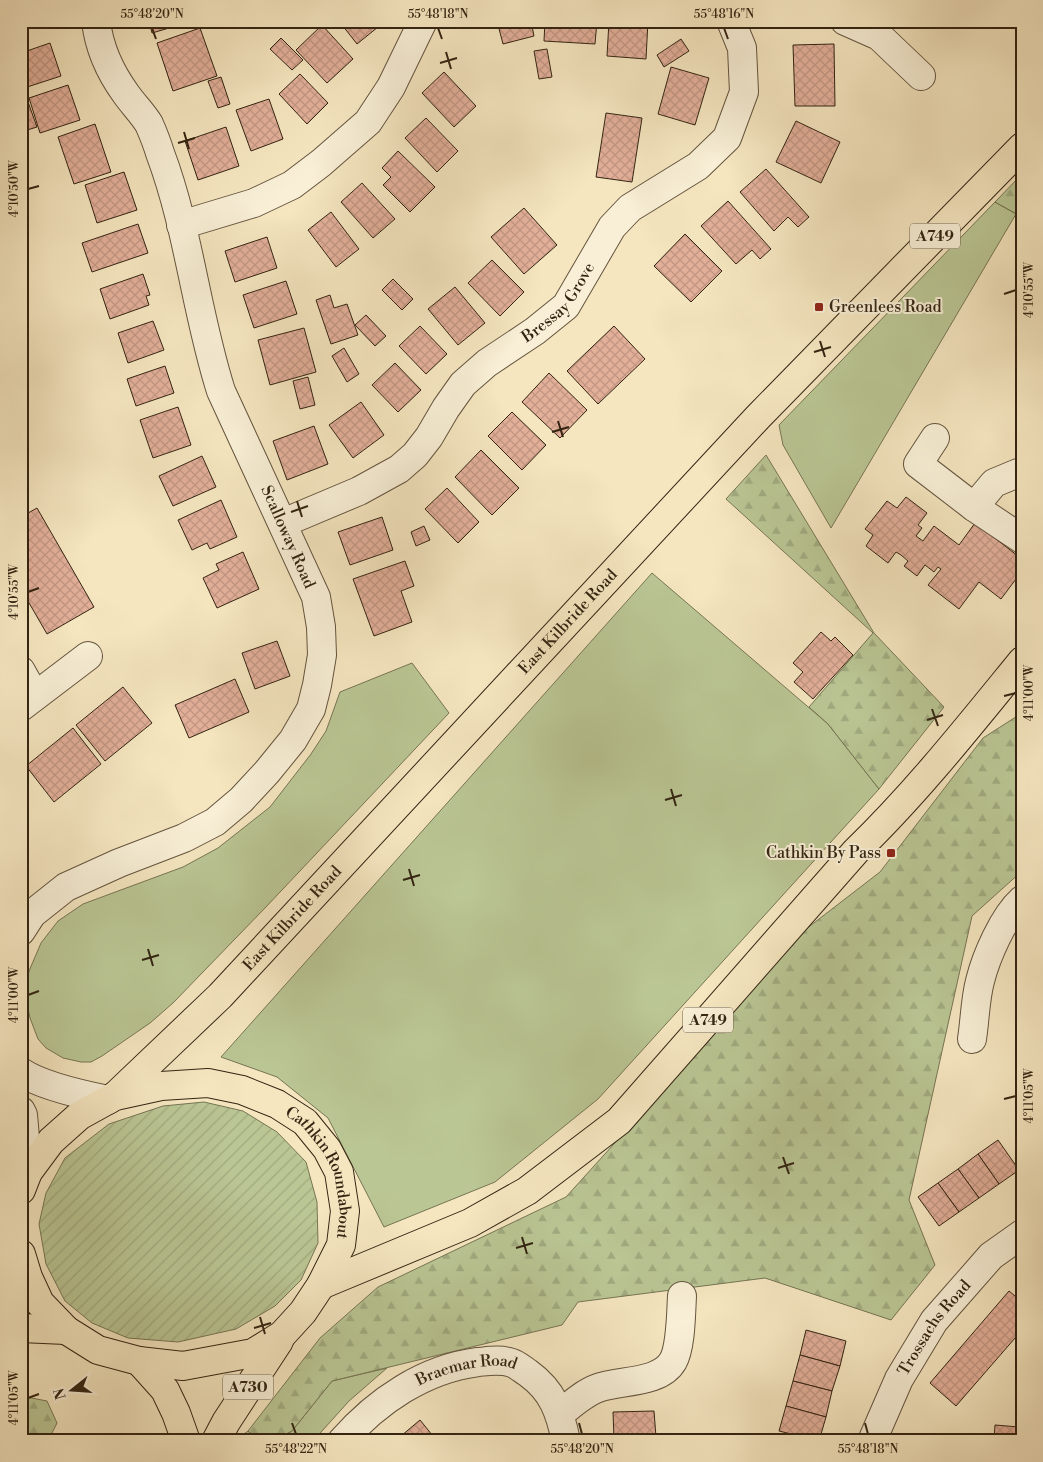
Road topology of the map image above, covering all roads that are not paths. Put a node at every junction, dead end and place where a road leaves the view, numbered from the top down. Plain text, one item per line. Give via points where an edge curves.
1 (96, 21) edge
2 (423, 21) edge
3 (845, 21) edge
4 (736, 22) edge
5 (885, 29) edge
6 (921, 76) dead end
7 (1022, 147) edge
8 (181, 225) junction
9 (935, 438) dead end
10 (1018, 473) dead end
11 (974, 507) junction
12 (283, 523) junction
13 (1022, 539) edge
14 (88, 656) dead end
15 (1022, 661) edge
16 (21, 671) edge
17 (1022, 688) edge
18 (28, 701) edge
19 (968, 728) junction
20 (1022, 900) edge
21 (21, 931) edge
22 (972, 1039) dead end
23 (21, 1072) edge
24 (112, 1098) junction
25 (21, 1111) edge
26 (24, 1181) edge
27 (1022, 1234) edge
28 (21, 1254) edge
29 (321, 1285) junction
30 (682, 1296) dead end
31 (21, 1328) edge
32 (66, 1330) junction
33 (282, 1335) junction
34 (139, 1361) junction
35 (560, 1414) junction
36 (186, 1441) edge
37 (216, 1441) edge
38 (342, 1441) edge
39 (566, 1441) edge
40 (872, 1441) edge

1 - 8 street, Scalloway Road via 106,61 148,124 161,154
2 - 8 street via 391,87 368,122 321,163 292,185 254,203
3 - 5 street
4 - 12 street, Bressay Grove via 742,48 744,92 727,138 698,166 630,208 612,227 566,306 463,384 430,437 405,464 359,491
5 - 6 street
7 - 24 main road, East Kilbride Road / A749 via 751,424 220,996
8 - 12 street, Scalloway Road via 221,392
9 - 11 street via 918,464
10 - 11 street via 994,483
11 - 13 street
12 - 21 street, Scalloway Road via 316,597 321,627 322,654 317,685 311,709 294,740 241,800 215,822 66,887 32,914
14 - 18 street
15 - 19 main road, A749
16 - 18 street
17 - 19 main road
19 - 29 main road, A749 via 619,1121 527,1191 470,1223
20 - 22 street via 1012,909 994,943 980,981
23 - 24 street via 79,1094
24 - 26 main road, Cathkin Roundabout via 79,1116 58,1135
24 - 29 main road, Cathkin Roundabout via 161,1086 208,1083 242,1090 277,1104 305,1122 327,1149 339,1172 345,1211 341,1245
25 - 26 street
27 - 40 street, Trossachs Road via 991,1256 934,1321 899,1379
28 - 32 main road, Cathkin Roundabout via 40,1303
29 - 33 main road, Cathkin Roundabout
30 - 35 street via 678,1342 672,1362 657,1375 598,1387
31 - 32 main road
32 - 34 main road, Cathkin Roundabout via 98,1350
33 - 34 main road, Cathkin Roundabout via 253,1353 227,1359 183,1366
33 - 37 main road, A730
34 - 36 main road via 165,1390
35 - 38 street, Braemar Road via 539,1381 513,1363 495,1360 470,1363 417,1380 384,1402
35 - 39 street, Braemar Road

